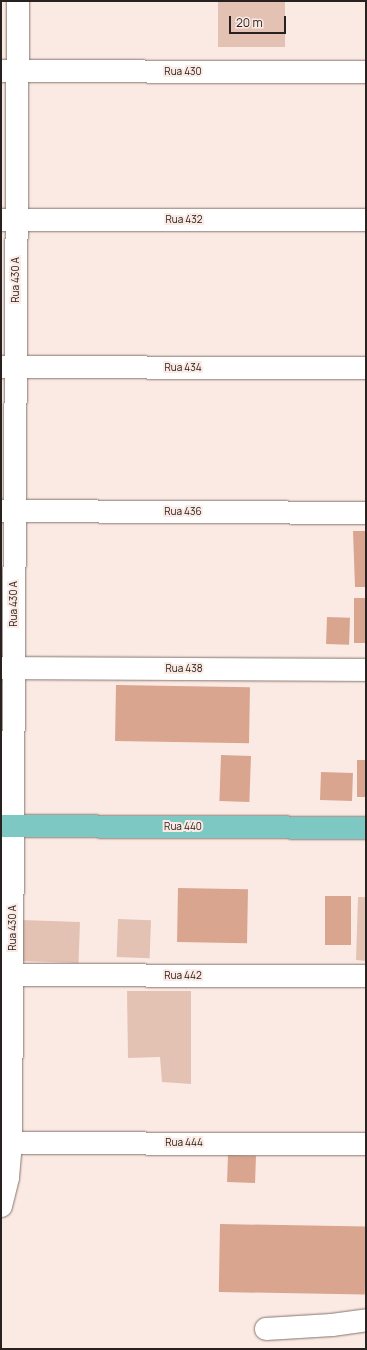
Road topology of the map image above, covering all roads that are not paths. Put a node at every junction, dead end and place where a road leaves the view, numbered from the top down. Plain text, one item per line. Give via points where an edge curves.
1 (18, 1) edge
2 (9, 71) edge
3 (366, 72) edge
4 (9, 220) edge
5 (366, 220) edge
6 (8, 367) edge
7 (366, 368) edge
8 (8, 511) edge
9 (366, 513) edge
10 (7, 668) edge
11 (366, 670) edge
12 (7, 826) edge
13 (366, 828) edge
14 (7, 975) edge
15 (366, 976) edge
16 (6, 1143) edge
17 (366, 1144) edge
18 (1, 1206) edge
19 (366, 1320) edge
20 (266, 1329) dead end

1 - 2 street, Rua 430 A
2 - 3 street, Rua 430
2 - 4 street, Rua 430 A
4 - 5 street, Rua 432
4 - 6 street, Rua 430 A
6 - 7 street, Rua 434
6 - 8 street, Rua 430 A
8 - 9 street, Rua 436
8 - 10 street, Rua 430 A
10 - 11 street, Rua 438
10 - 12 street, Rua 430 A
12 - 13 main road, Rua 440
12 - 14 street, Rua 430 A
14 - 15 street, Rua 442
14 - 16 street, Rua 430 A
16 - 17 street, Rua 444
16 - 18 street, Rua 430 A via 8,1177
19 - 20 street via 332,1326

